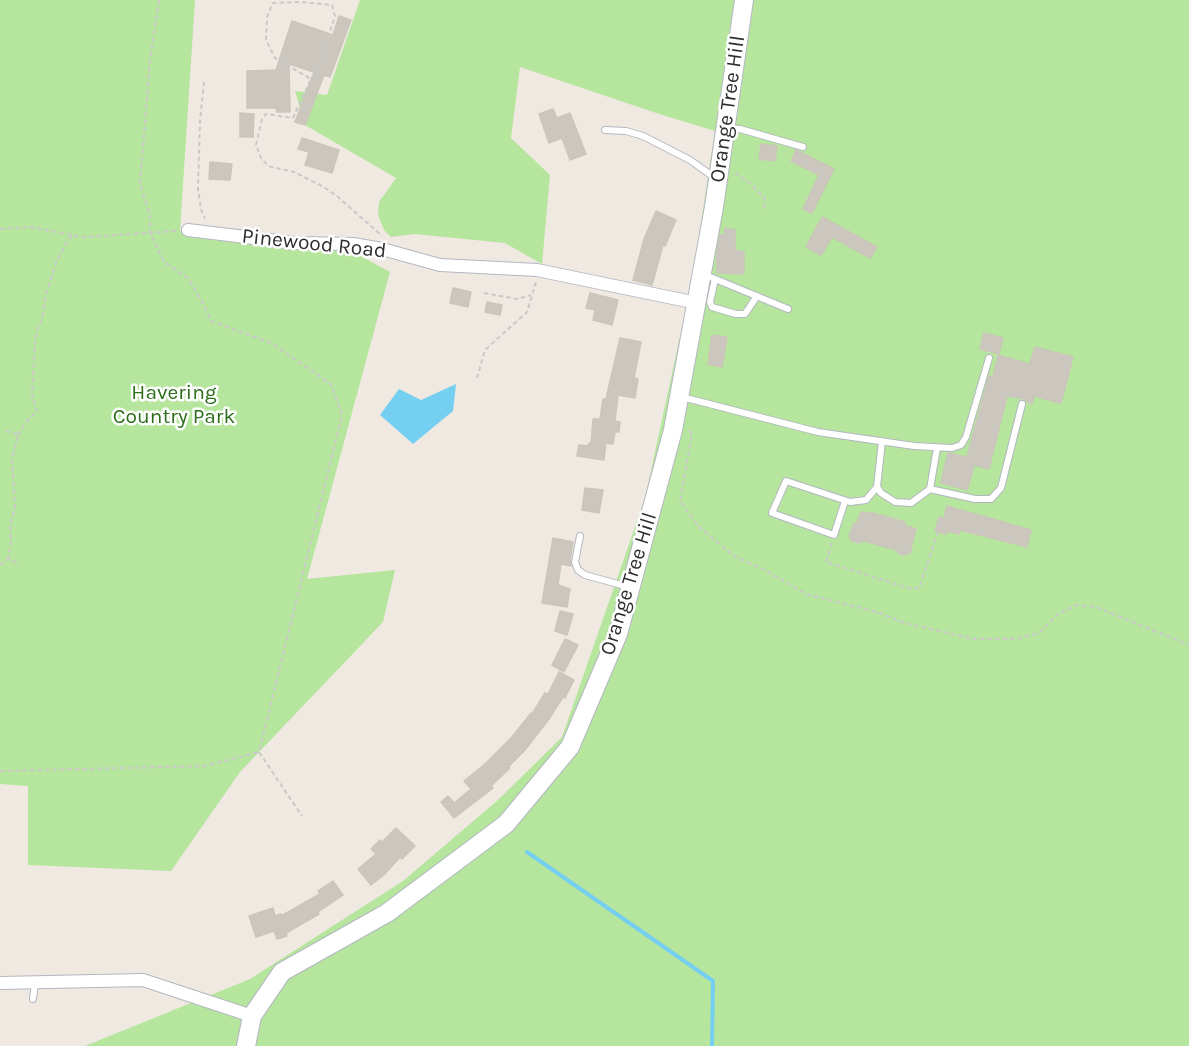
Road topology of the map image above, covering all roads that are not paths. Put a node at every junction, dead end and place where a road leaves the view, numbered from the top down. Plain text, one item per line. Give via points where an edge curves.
1 (744, 0) edge
2 (725, 128) junction
3 (605, 130) dead end
4 (804, 147) dead end
5 (719, 174) junction
6 (188, 230) road end
7 (709, 277) junction
8 (757, 296) junction
9 (697, 303) junction
10 (788, 309) dead end
11 (989, 358) dead end
12 (1022, 404) dead end
13 (677, 405) junction
14 (882, 441) junction
15 (937, 448) junction
16 (878, 487) junction
17 (930, 489) junction
18 (845, 501) junction
19 (580, 536) dead end
20 (631, 587) junction
21 (35, 982) junction
22 (0, 983) edge
23 (33, 999) dead end
24 (252, 1016) junction
25 (246, 1046) edge

1 - 2 main road, Orange Tree Hill
2 - 4 lane
2 - 5 main road, Orange Tree Hill
3 - 5 lane via 643,136
5 - 7 main road, Orange Tree Hill
6 - 9 street, Pinewood Road via 296,243 353,244 440,265 539,271
7 - 8 lane
7 - 8 lane via 712,307 745,314
7 - 9 main road, Orange Tree Hill
8 - 10 lane
9 - 13 main road, Orange Tree Hill
11 - 15 lane via 966,437 961,445
12 - 17 lane via 1001,488 991,499
13 - 14 lane
13 - 20 main road, Orange Tree Hill
14 - 15 lane
14 - 16 lane
15 - 17 lane
16 - 17 lane via 896,502 911,504
16 - 18 lane via 866,500
18 - 18 lane via 786,482 772,513 834,535
19 - 20 lane via 575,561 578,570
20 - 24 main road, Orange Tree Hill via 618,634 570,747 506,824 387,913 282,972
21 - 22 street
21 - 23 lane
21 - 24 street via 143,980
24 - 25 main road

